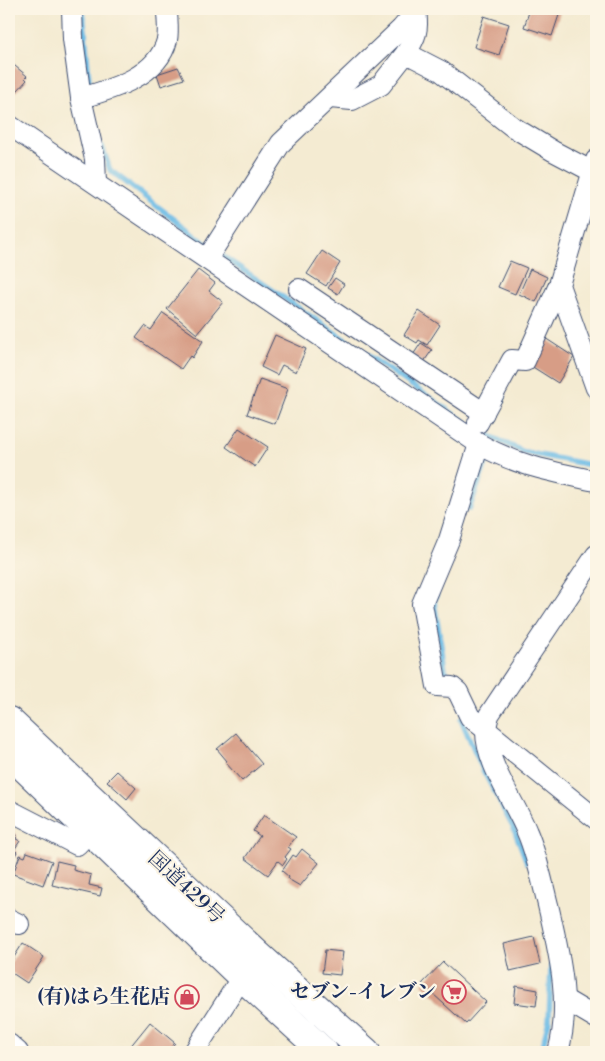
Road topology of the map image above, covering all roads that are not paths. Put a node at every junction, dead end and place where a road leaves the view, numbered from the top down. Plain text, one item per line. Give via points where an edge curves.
1 (72, 9) edge
2 (166, 9) edge
3 (417, 10) edge
4 (406, 53) junction
5 (90, 96) junction
6 (330, 98) junction
7 (9, 124) edge
8 (591, 167) edge
9 (96, 183) junction
10 (211, 253) junction
11 (559, 285) junction
12 (299, 289) dead end
13 (596, 388) edge
14 (477, 430) junction
15 (596, 481) edge
16 (596, 555) edge
17 (9, 722) edge
18 (486, 730) junction
19 (9, 753) edge
20 (9, 810) edge
21 (596, 819) edge
22 (99, 823) junction
23 (242, 977) junction
24 (564, 1000) junction
25 (596, 1018) edge
26 (9, 1044) edge
27 (18, 1052) edge
28 (194, 1052) edge
29 (324, 1052) edge
30 (366, 1052) edge
31 (558, 1052) edge

1 - 5 street via 73,39
2 - 5 street via 167,38 158,60 147,71
3 - 4 street via 416,36
3 - 6 street via 402,29
4 - 6 street via 381,85 352,100
4 - 8 street via 441,71 513,127
5 - 9 street
6 - 10 street via 281,143
7 - 9 street
8 - 11 street
9 - 10 street
10 - 14 street
11 - 13 street
11 - 14 street via 525,361 512,360
12 - 14 street
14 - 15 street via 497,454 522,465
14 - 18 street via 449,540 422,604 437,686 458,692 470,717
16 - 18 street via 489,715
17 - 22 highway, 国道429号
18 - 21 street
18 - 24 street via 489,754 527,832 540,872 559,952
19 - 22 highway, 国道429号
20 - 22 street via 77,844
22 - 23 highway, 国道429号
22 - 30 highway, 国道429号 via 259,956
23 - 28 street
23 - 29 highway, 国道429号
24 - 25 street
24 - 31 street via 562,1041
26 - 27 street

